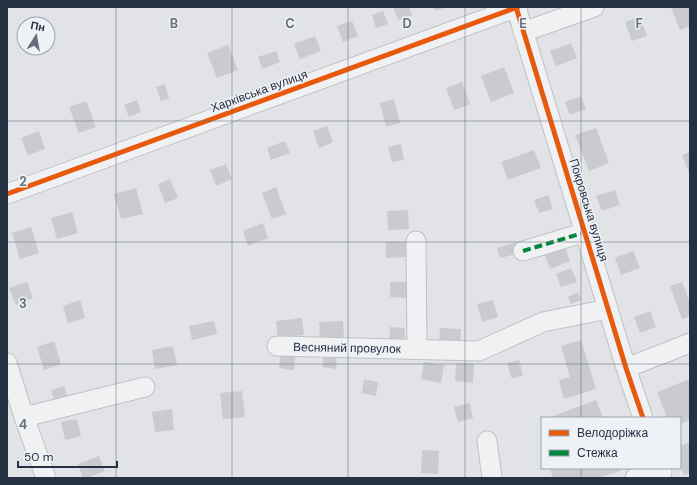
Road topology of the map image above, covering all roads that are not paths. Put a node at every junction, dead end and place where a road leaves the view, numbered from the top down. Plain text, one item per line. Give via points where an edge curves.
1 (517, 7) edge
2 (594, 7) edge
3 (523, 32) junction
4 (7, 194) edge
5 (586, 232) junction
6 (416, 241) dead end
7 (523, 251) dead end
8 (608, 309) junction
9 (690, 343) edge
10 (278, 346) dead end
11 (417, 349) junction
12 (7, 363) edge
13 (626, 368) junction
14 (145, 387) dead end
15 (24, 417) junction
16 (643, 417) edge
17 (487, 441) dead end
18 (662, 473) edge
19 (46, 478) edge
20 (492, 478) edge
21 (635, 478) edge

1 - 3 street, Покровська вулиця
1 - 4 street, Харківська вулиця
2 - 3 street
3 - 5 street, Покровська вулиця
5 - 7 street
5 - 8 street, Покровська вулиця
6 - 11 street, Весняний провулок
8 - 11 street, Весняний провулок via 543,322 479,351
8 - 13 street, Покровська вулиця
9 - 13 street
10 - 11 street, Весняний провулок
12 - 15 street
13 - 16 street, Покровська вулиця
14 - 15 street
15 - 19 street
17 - 20 street
18 - 21 street

